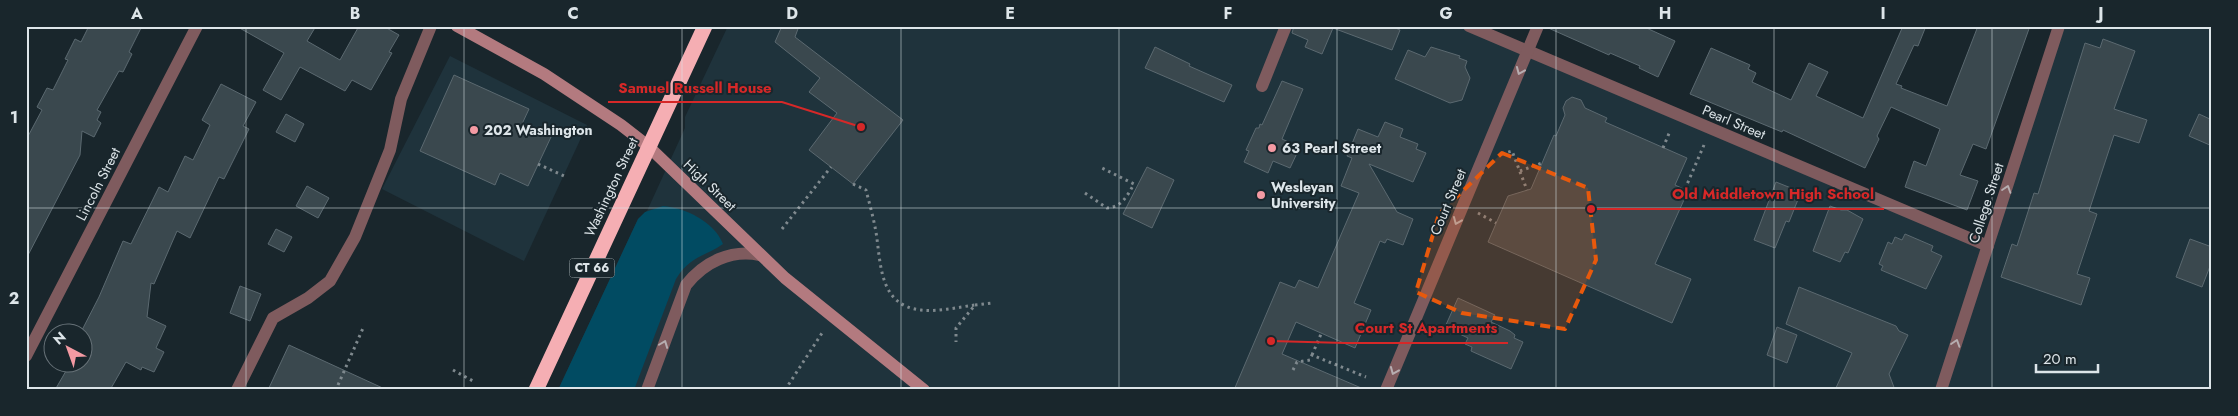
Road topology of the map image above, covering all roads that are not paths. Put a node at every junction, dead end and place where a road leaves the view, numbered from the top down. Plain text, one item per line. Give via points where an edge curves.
1 (197, 26) edge
2 (431, 26) edge
3 (457, 26) edge
4 (705, 26) edge
5 (1286, 26) edge
6 (1469, 26) edge
7 (1538, 26) edge
8 (2059, 26) edge
9 (1528, 51) junction
10 (1262, 86) dead end
11 (648, 146) junction
12 (1988, 246) junction
13 (760, 255) junction
14 (26, 356) edge
15 (238, 390) edge
16 (536, 390) edge
17 (647, 390) edge
18 (924, 390) edge
19 (1386, 390) edge
20 (1941, 390) edge

1 - 14 street, Lincoln Street
2 - 15 street via 401,99 390,150 355,237 330,281 308,298 272,318
3 - 11 street, High Street via 586,100
4 - 11 highway, Washington Street / CT 66
5 - 10 street
6 - 9 street, Pearl Street
7 - 9 street, Court Street
12 -> 8 street, College Street
9 - 12 street, Pearl Street
9 -> 19 street, Court Street
11 - 13 street, High Street
11 - 16 highway, Washington Street / CT 66
20 -> 12 street, College Street
17 -> 13 street via 686,285 696,272 733,254
13 - 18 street, High Street

